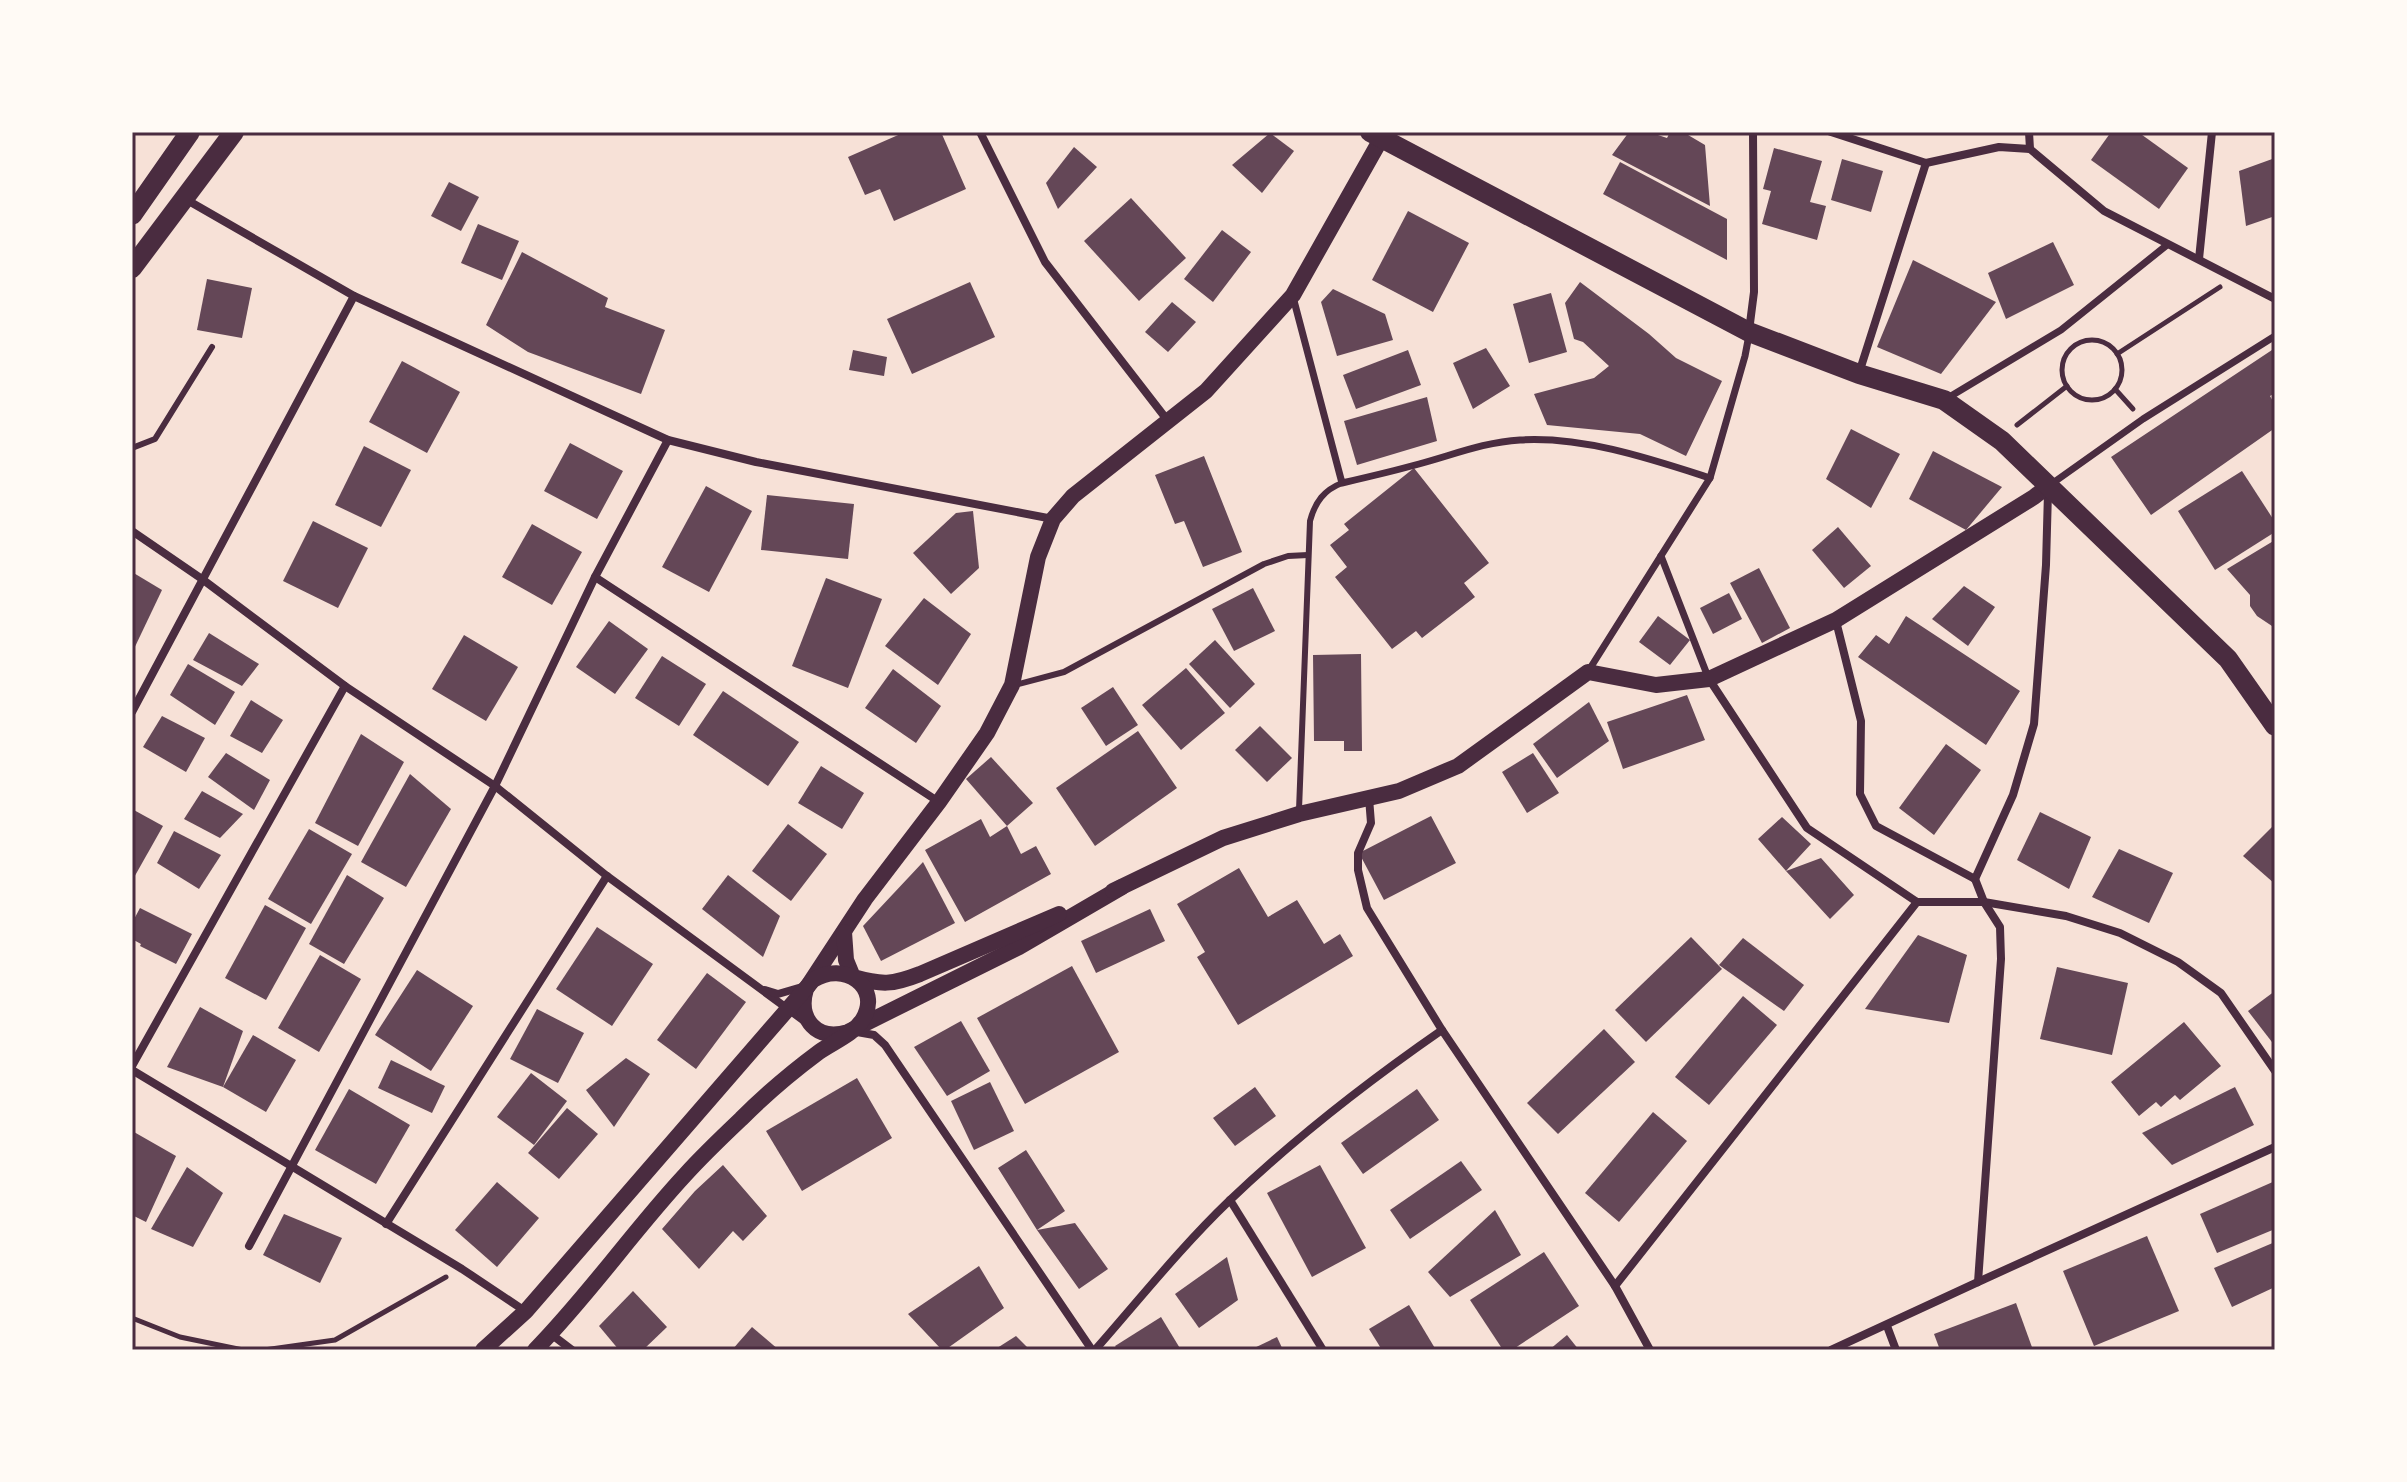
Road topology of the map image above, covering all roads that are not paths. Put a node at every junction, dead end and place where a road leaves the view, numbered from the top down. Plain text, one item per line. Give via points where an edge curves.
1 (190, 132) edge
2 (234, 132) edge
3 (980, 132) edge
4 (1753, 132) edge
5 (1831, 132) edge
6 (2029, 132) edge
7 (2212, 132) edge
8 (1375, 135) edge
9 (2030, 149) junction
10 (1926, 163) junction
11 (184, 198) junction
12 (132, 215) edge
13 (2167, 245) junction
14 (2199, 259) junction
15 (132, 268) edge
16 (1293, 295) junction
17 (354, 296) junction
18 (2275, 299) edge
19 (1749, 332) junction
20 (2275, 336) edge
21 (212, 347) dead end
22 (1859, 374) junction
23 (1944, 400) junction
24 (1168, 422) junction
25 (668, 440) junction
26 (132, 448) edge
27 (1710, 478) junction
28 (1342, 483) junction
29 (2048, 486) junction
30 (1053, 519) junction
31 (132, 531) edge
32 (1308, 555) junction
33 (1661, 556) junction
34 (595, 577) junction
35 (202, 579) junction
36 (1836, 620) junction
37 (1588, 672) junction
38 (1709, 679) junction
39 (1012, 685) junction
40 (345, 686) junction
41 (132, 712) edge
42 (2275, 726) edge
43 (495, 786) junction
44 (1369, 798) junction
45 (939, 802) junction
46 (1299, 814) junction
47 (607, 876) junction
48 (1975, 879) junction
49 (1122, 887) junction
50 (1917, 902) junction
51 (1984, 902) junction
52 (844, 932) junction
53 (853, 977) junction
54 (813, 980) junction
55 (760, 989) junction
56 (788, 1010) junction
57 (814, 1028) junction
58 (1442, 1030) junction
59 (848, 1032) junction
60 (132, 1068) edge
61 (2275, 1071) edge
62 (2275, 1147) edge
63 (291, 1166) junction
64 (1230, 1200) junction
65 (386, 1224) junction
66 (249, 1246) dead end
67 (1978, 1282) junction
68 (1615, 1286) junction
69 (526, 1311) junction
70 (1887, 1326) junction
71 (551, 1334) junction
72 (483, 1350) edge
73 (535, 1350) edge
74 (572, 1350) edge
75 (1094, 1350) edge
76 (1323, 1350) edge
77 (1650, 1350) edge
78 (1831, 1350) edge
79 (1896, 1350) edge

1 - 12 main road
2 - 11 main road
3 - 24 street via 1045,262
4 - 19 street via 1754,292
5 - 10 street
6 - 9 street
7 - 14 street
8 - 16 main road
8 - 19 main road
9 - 10 street via 1999,147
9 - 13 street via 2104,211
10 - 22 street
11 - 15 main road
11 - 17 street
13 - 14 street
13 - 23 street via 2061,330
14 - 18 street
16 - 24 main road via 1206,391
16 - 28 street
17 - 25 street
17 - 35 street
19 - 22 main road
19 - 27 street
20 - 29 street
21 - 26 lane via 155,439
22 - 23 main road
23 - 29 main road via 2002,441
24 - 30 main road via 1073,496
25 - 30 street
25 - 34 street
27 - 28 street via 1638,454 1522,440 1471,448
27 - 33 street
28 - 32 lane via 1325,493 1313,510
29 - 36 main road
29 - 42 main road via 2228,659
29 - 48 street via 2034,724 2013,795
30 - 39 main road via 1038,557
31 - 35 street
32 - 39 lane via 1264,564 1064,672
32 - 46 lane
33 - 37 street
33 - 38 street
34 - 43 street
34 - 45 street
35 - 40 street
35 - 41 street
36 - 38 main road
36 - 48 street via 1861,721 1860,794 1876,826
37 - 38 main road via 1656,685
37 - 44 main road via 1458,766
38 - 50 street via 1807,828
39 - 45 main road via 987,733
40 - 43 street
40 - 60 street
43 - 47 street
43 - 63 street
44 - 46 main road
44 - 58 street via 1371,823 1358,853 1367,908
45 - 52 main road
46 - 49 main road via 1223,838
47 - 55 street
47 - 65 street
48 - 51 street
49 - 53 main road via 900,982
49 - 59 main road via 992,962
50 - 51 street
50 - 68 street
51 - 61 street via 2066,916 2120,933 2178,962 2221,993
51 - 67 street via 2000,927 2001,959
52 - 53 main road
52 - 54 main road
53 - 54 main road via 832,972
53 - 59 main road via 867,1003 862,1021
54 - 55 street via 787,993
54 - 56 main road
54 - 57 main road via 803,1010
55 - 56 street
56 - 57 street
56 - 69 main road
57 - 59 main road via 831,1035
58 - 64 street via 1333,1108
58 - 68 street
59 - 71 main road via 794,1071 695,1165
59 - 75 street via 874,1035 885,1045
60 - 63 street
62 - 67 street
63 - 65 street
63 - 66 street
64 - 75 street
64 - 76 street
65 - 69 street
67 - 70 street
68 - 77 street
69 - 72 main road
70 - 78 street
70 - 79 street
71 - 73 main road
71 - 74 street

